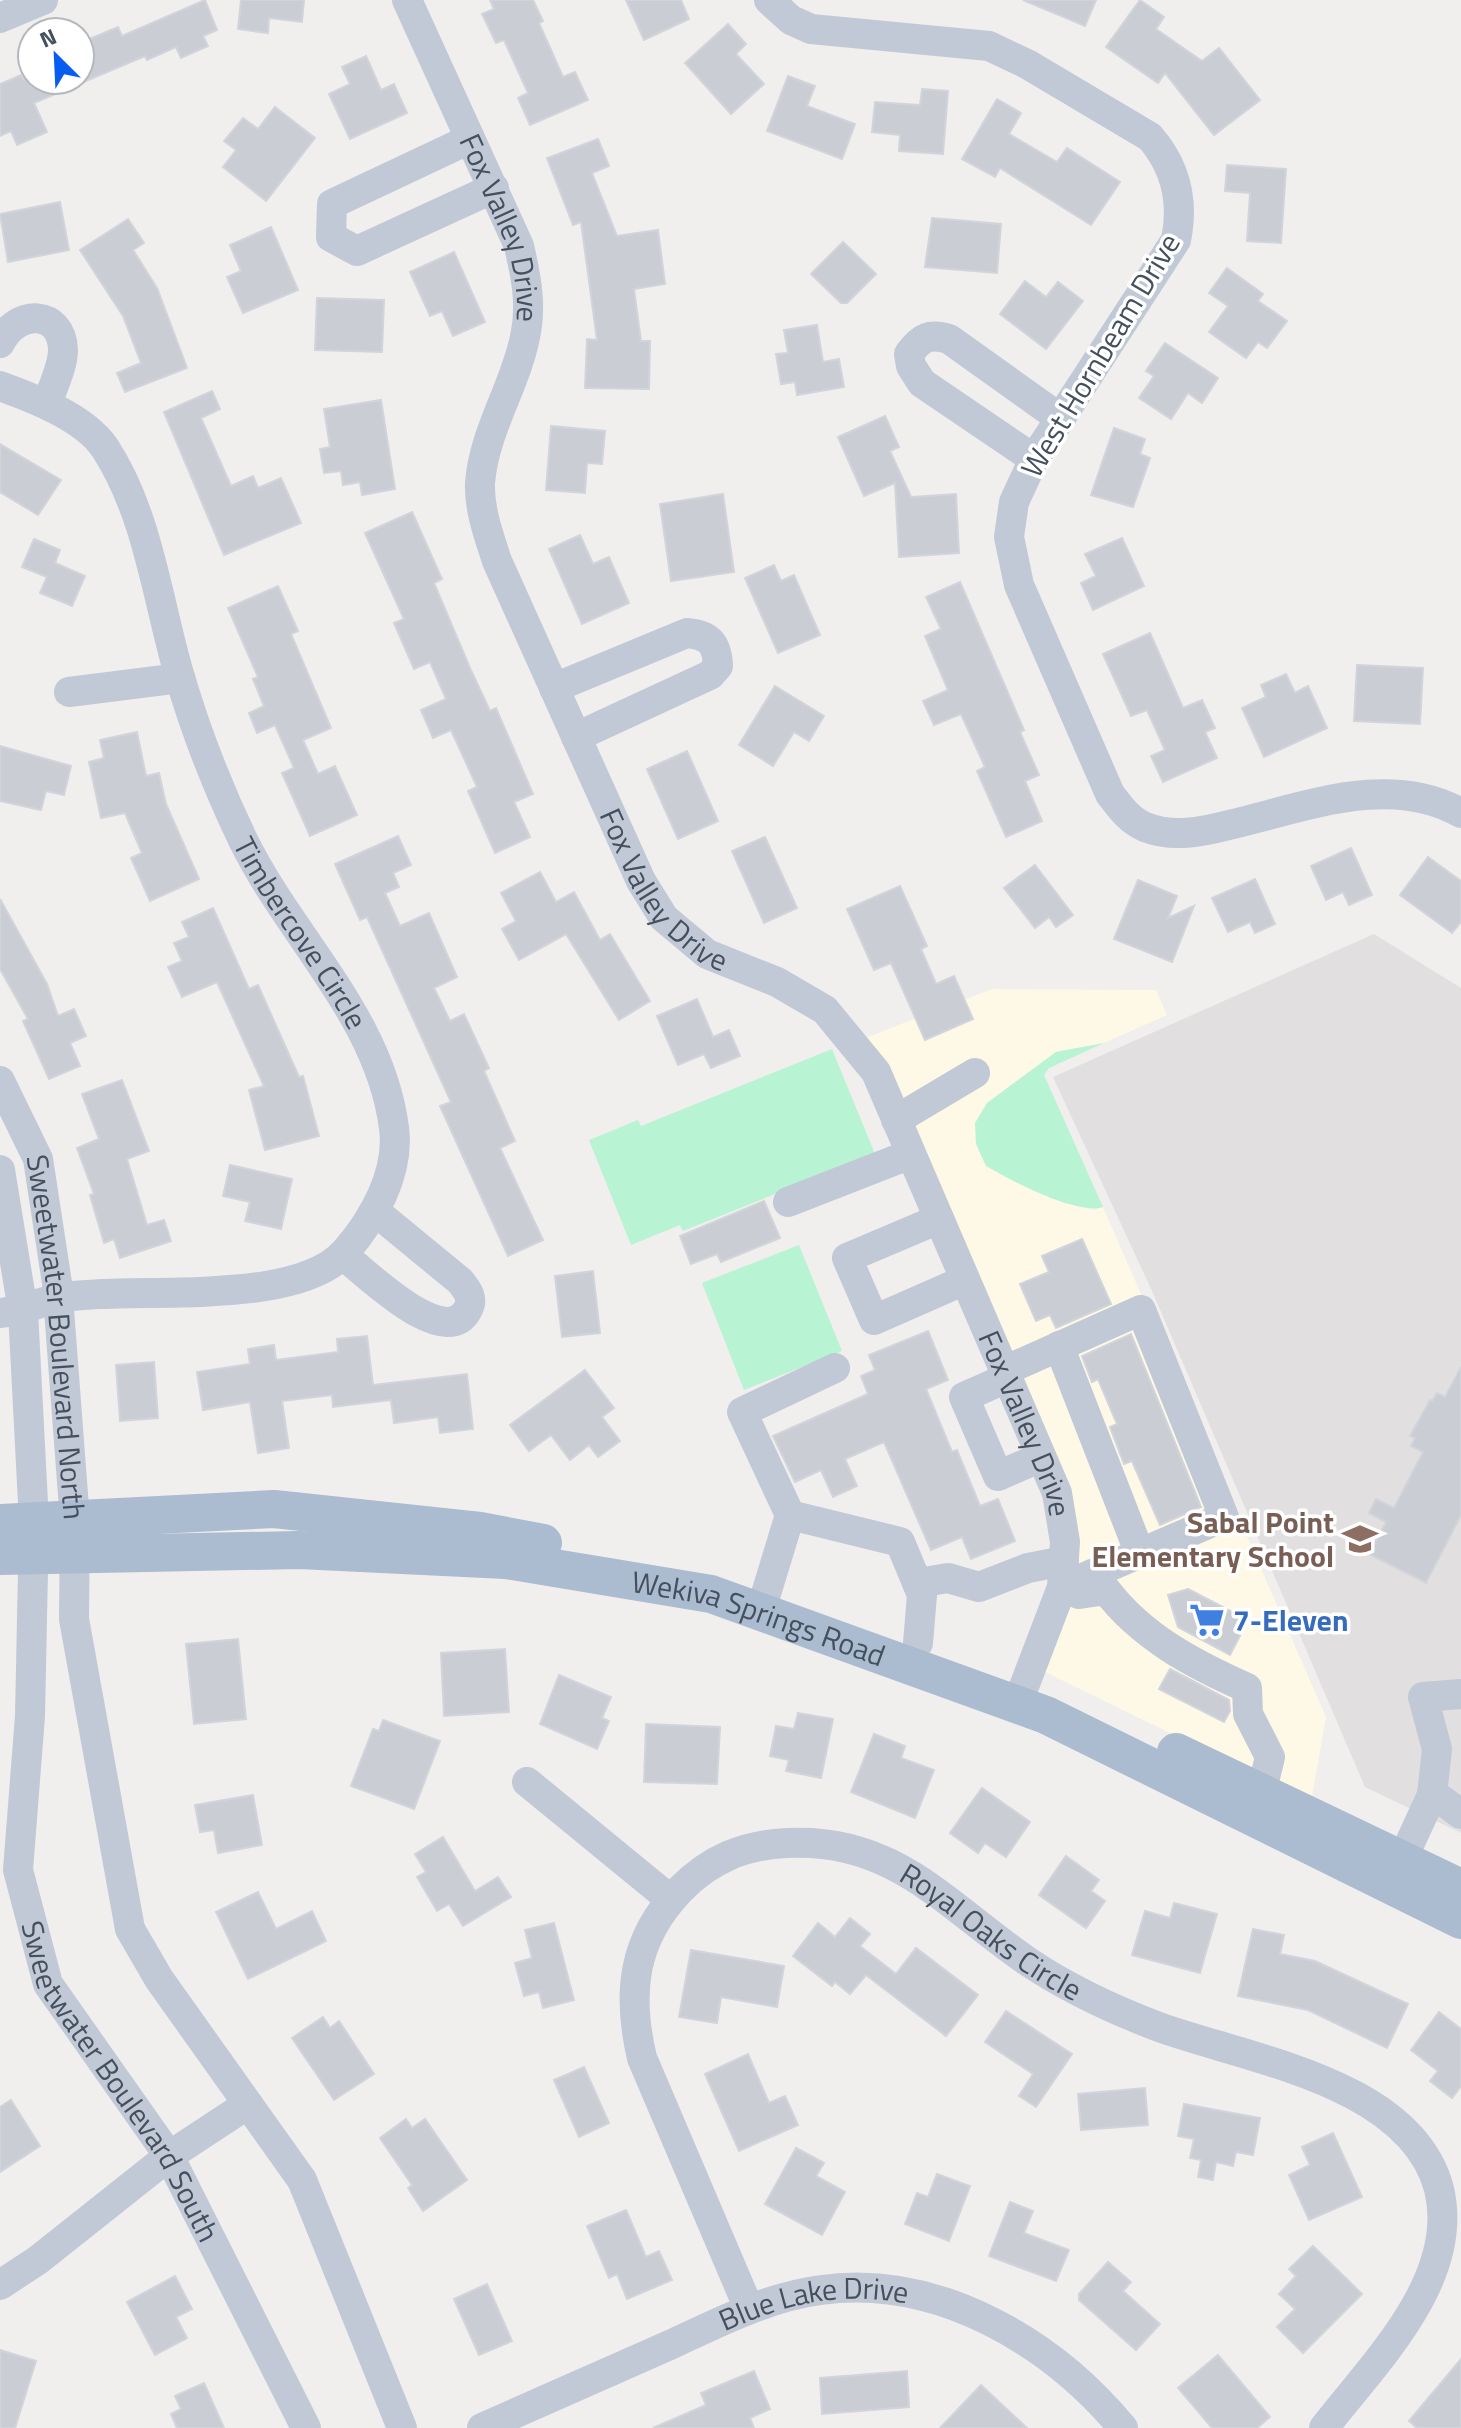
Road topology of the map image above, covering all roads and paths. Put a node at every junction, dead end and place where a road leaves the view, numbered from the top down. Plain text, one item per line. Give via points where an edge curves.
1 (43, 0) edge
2 (407, 0) edge
3 (769, 0) edge
4 (0, 18) edge
5 (470, 139) junction
6 (494, 188) junction
7 (0, 343) edge
8 (0, 386) edge
9 (47, 404) junction
10 (1061, 419) junction
11 (1034, 459) junction
12 (180, 678) junction
13 (554, 688) junction
14 (69, 692) dead end
15 (576, 737) junction
16 (1461, 813) edge
17 (975, 1073) dead end
18 (0, 1081) edge
19 (896, 1120) junction
20 (911, 1154) junction
21 (0, 1170) edge
22 (788, 1202) dead end
23 (376, 1212) junction
24 (939, 1219) junction
25 (343, 1255) junction
26 (8, 1271) edge
27 (965, 1280) junction
28 (58, 1298) junction
29 (11, 1312) edge
30 (1059, 1346) junction
31 (835, 1368) dead end
32 (1006, 1374) junction
33 (1041, 1457) junction
34 (790, 1515) junction
35 (74, 1537) junction
36 (17, 1539) edge
37 (1140, 1554) junction
38 (1063, 1574) junction
39 (918, 1583) junction
40 (765, 1597) junction
41 (918, 1643) junction
42 (1021, 1694) junction
43 (1461, 1694) edge
44 (1449, 1752) edge
45 (527, 1782) dead end
46 (1262, 1790) junction
47 (1432, 1793) junction
48 (1461, 1814) edge
49 (1402, 1860) junction
50 (1461, 1888) edge
51 (671, 1900) junction
52 (1461, 1920) edge
53 (248, 2104) junction
54 (169, 2156) junction
55 (0, 2285) edge
56 (749, 2309) junction
57 (306, 2428) edge
58 (402, 2428) edge
59 (482, 2428) edge
60 (1123, 2428) edge
61 (1324, 2428) edge

1 - 4 street
2 - 5 street, Fox Valley Drive
3 - 10 street, West Hornbeam Drive via 811,29 989,46 1150,137 1165,155 1181,214 1176,240
5 - 6 street, Fox Valley Drive
5 - 6 street via 332,204 331,237 357,251
6 - 13 street, Fox Valley Drive via 519,246 529,289 525,337 490,432 480,484 483,516 497,561
7 - 9 street via 21,319 48,322 60,334 64,352
8 - 9 street, Timbercove Circle
9 - 12 street, Timbercove Circle via 102,443 130,489
10 - 11 street, West Hornbeam Drive
10 - 11 street via 949,339 933,334 918,340 909,354 922,383
11 - 16 street, West Hornbeam Drive via 1014,502 1009,537 1019,585 1110,794 1126,815 1171,834 1207,831 1366,794 1399,793
12 - 14 street
12 - 23 street, Timbercove Circle via 243,839 277,902 363,1027 387,1088 395,1133 390,1172
13 - 15 street, Fox Valley Drive
13 - 15 street via 687,633 702,634 718,652 718,666 710,675
15 - 19 street, Fox Valley Drive via 641,881 664,918 707,954 777,982 825,1010 876,1072
17 - 19 street
18 - 28 street, Sweetwater Boulevard North via 38,1159
19 - 20 street, Fox Valley Drive
20 - 22 street
20 - 24 street, Fox Valley Drive
21 - 26 street, Sweetwater Boulevard North
23 - 25 street, Timbercove Circle
23 - 25 street via 470,1293 465,1315 438,1323 416,1313
24 - 27 street, Fox Valley Drive
24 - 27 street via 847,1258 874,1320
25 - 28 street, Timbercove Circle via 319,1271 290,1280 197,1294
26 - 28 street
26 - 29 street, Sweetwater Boulevard North
27 - 32 street, Fox Valley Drive
28 - 29 street, Timbercove Circle
28 - 35 street, Sweetwater Boulevard North
29 - 36 street, Sweetwater Boulevard North
30 - 32 street
30 - 37 street
30 - 37 street via 1141,1310 1224,1517
31 - 34 street via 742,1412
32 - 33 street, Fox Valley Drive
32 - 33 street via 964,1397 998,1476
33 - 38 street, Fox Valley Drive via 1057,1493 1065,1542
34 - 39 street via 900,1542
34 - 40 street
35 - 36 main road, Wekiva Springs Road
35 - 40 main road, Wekiva Springs Road via 274,1509 480,1531 673,1569
35 - 42 main road, Wekiva Springs Road via 506,1560 711,1594
35 - 53 street via 74,1619 130,1929
36 - 54 street, Sweetwater Boulevard South via 30,1716 18,1870 48,1984
37 - 38 street
38 - 39 street via 1028,1568 979,1587 948,1578
38 - 42 street, Fox Valley Drive
38 - 46 street via 1079,1594 1106,1590 1123,1613 1157,1641 1247,1688 1252,1728 1270,1757
39 - 41 street
40 - 41 main road, Wekiva Springs Road
41 - 42 main road, Wekiva Springs Road
42 - 46 main road, Wekiva Springs Road
42 - 52 main road, Wekiva Springs Road via 1046,1715
43 - 44 street via 1423,1697
44 - 47 street
45 - 51 street
46 - 49 main road, Wekiva Springs Road
47 - 48 street
47 - 49 street
49 - 50 main road, Wekiva Springs Road
51 - 56 street, Royal Oaks Circle via 646,1938 632,2016 642,2058
51 - 61 street, Royal Oaks Circle via 723,1855 765,1844 823,1841 876,1855 944,1894 1027,1960 1088,1996 1159,2027 1270,2059 1333,2085 1390,2118 1423,2152 1439,2187 1445,2222 1413,2313
53 - 54 street
53 - 58 street via 302,2180
54 - 55 street
54 - 57 street, Sweetwater Boulevard South
56 - 59 street, Blue Lake Drive
56 - 60 street, Blue Lake Drive via 819,2290 872,2286 924,2297 982,2316 1034,2347 1091,2390

